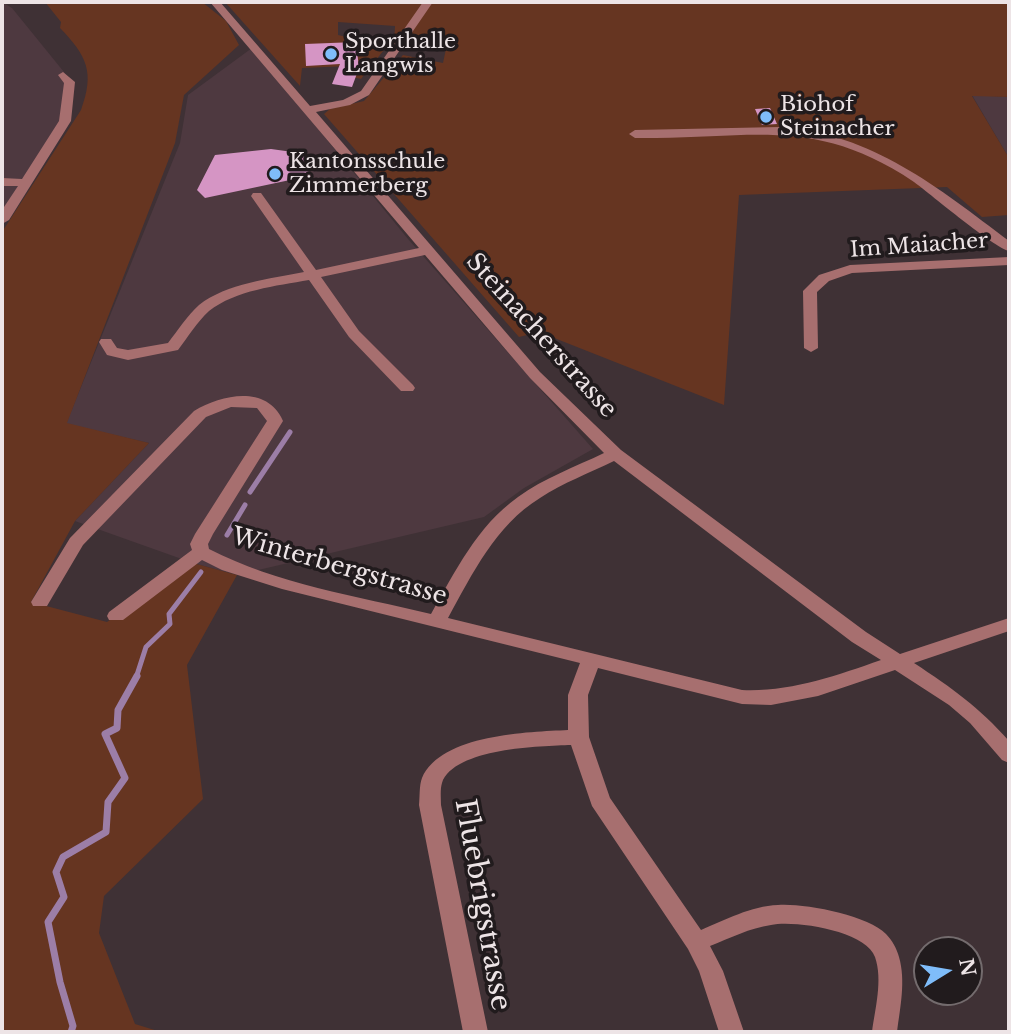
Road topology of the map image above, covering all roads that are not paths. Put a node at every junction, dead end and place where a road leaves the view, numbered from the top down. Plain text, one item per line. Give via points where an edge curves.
1 (215, 2) edge
2 (429, 2) edge
3 (63, 75) dead end
4 (308, 110) junction
5 (635, 134) dead end
6 (2, 181) edge
7 (26, 183) junction
8 (257, 196) dead end
9 (2, 220) edge
10 (1009, 247) edge
11 (428, 250) junction
12 (1009, 261) edge
13 (312, 274) junction
14 (106, 342) dead end
15 (811, 348) dead end
16 (407, 388) dead end
17 (615, 454) junction
18 (201, 552) junction
19 (40, 602) dead end
20 (116, 615) dead end
21 (436, 622) junction
22 (1009, 624) edge
23 (897, 661) junction
24 (590, 662) junction
25 (579, 737) junction
26 (1009, 755) edge
27 (696, 942) junction
28 (475, 1032) edge
29 (731, 1032) edge
30 (885, 1032) edge

1 - 4 street, Steinacherstrasse
2 - 4 street via 365,93 346,103
3 - 7 street via 70,82 65,121
4 - 11 street, Steinacherstrasse
5 - 10 street via 788,131 851,143 892,163
6 - 7 street
7 - 9 street
8 - 13 street
11 - 13 street
11 - 17 street, Steinacherstrasse via 535,376
12 - 15 street, Im Maiacher via 860,268 824,278 810,291
13 - 14 street via 223,297 195,317 177,344 168,349 122,355 112,352
13 - 16 street via 354,334
17 - 21 street via 510,511 494,528
17 - 23 street, Steinacherstrasse
18 - 19 street, Winterbergstrasse via 204,534 273,426 273,411 263,405 227,401 200,414 76,542
18 - 20 street
18 - 21 street, Winterbergstrasse via 228,566 289,585
21 - 24 street, Winterbergstrasse
22 - 23 street, Winterbergstrasse
23 - 24 street, Winterbergstrasse via 836,683 771,698 714,691
23 - 26 street, Steinacherstrasse via 957,700
24 - 25 street via 578,695
25 - 27 street via 600,800
25 - 28 street, Fluebrigstrasse via 473,748 453,756 432,780 430,805
27 - 29 street
27 - 30 street via 779,914 865,932 887,955 890,976

